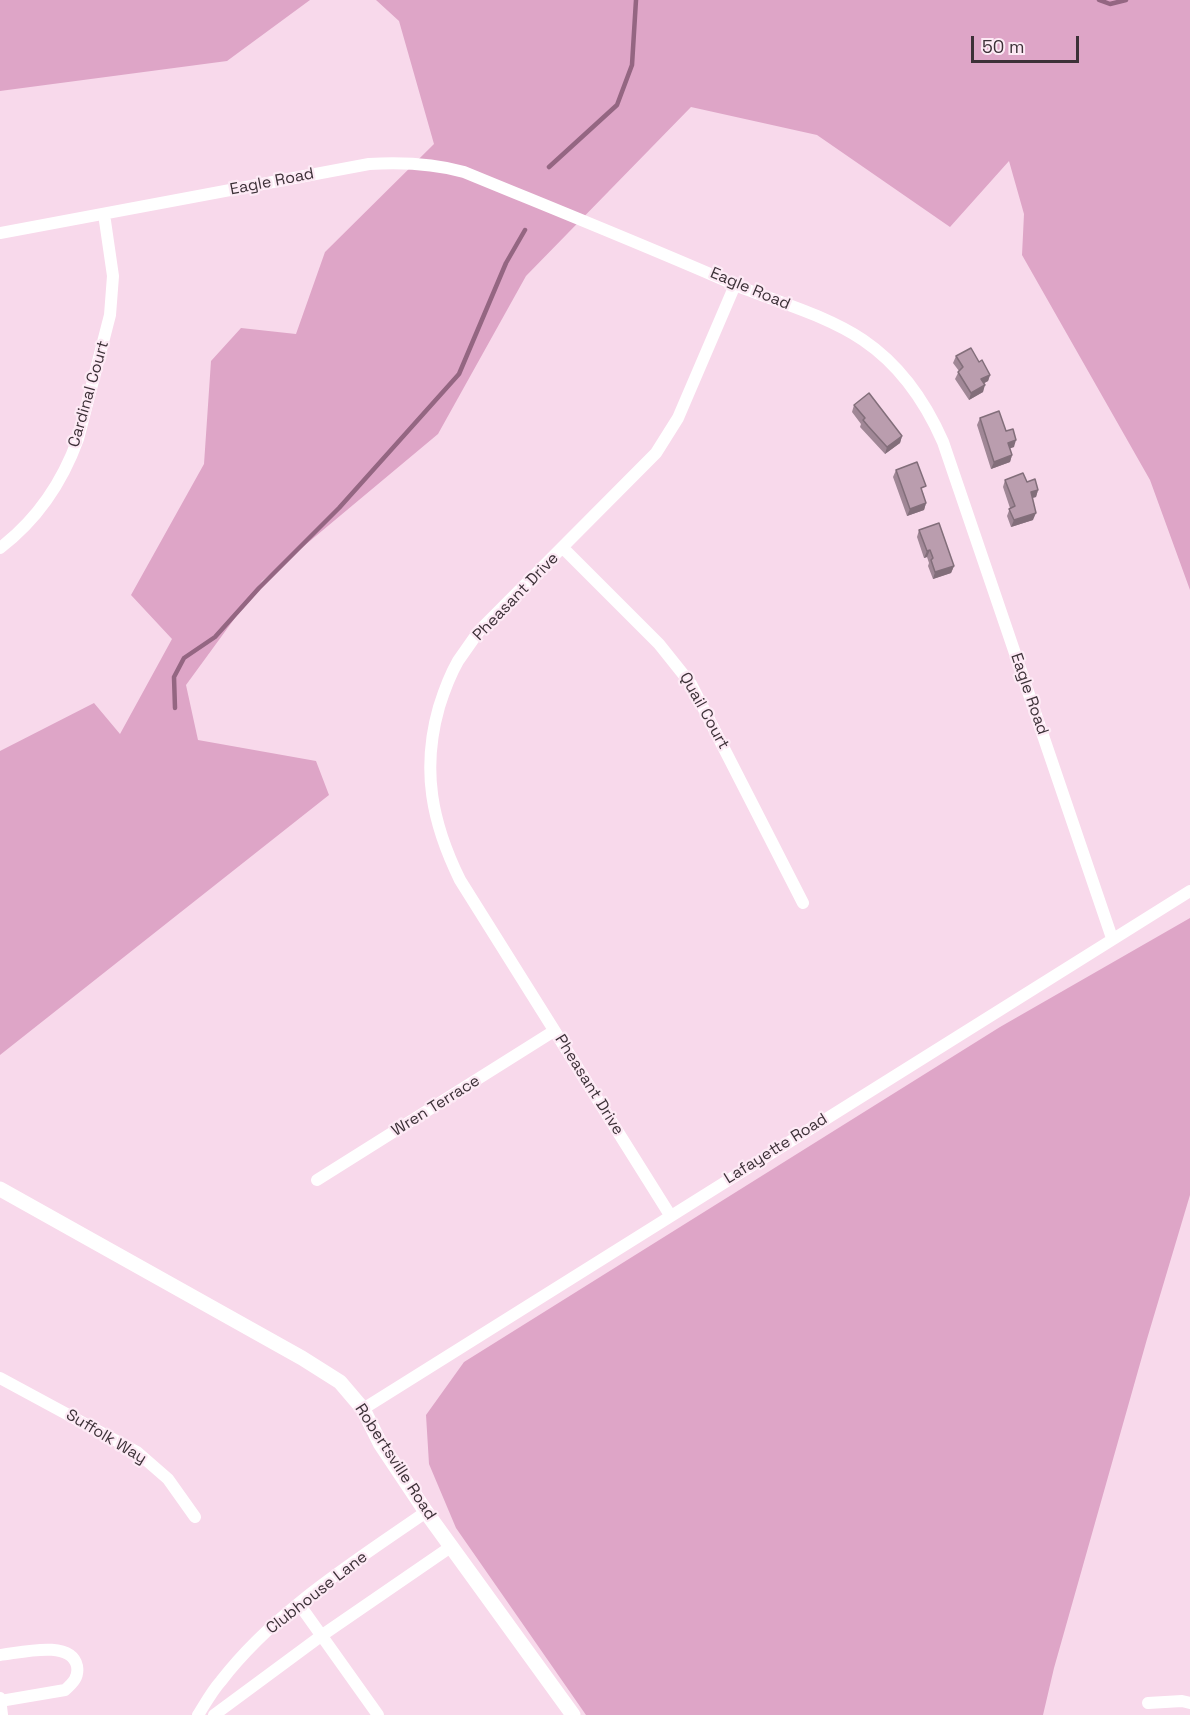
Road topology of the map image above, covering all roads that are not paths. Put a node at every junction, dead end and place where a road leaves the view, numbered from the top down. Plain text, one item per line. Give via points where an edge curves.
1 (104, 214) junction
2 (0, 233) edge
3 (735, 285) junction
4 (0, 548) edge
5 (563, 549) junction
6 (1190, 891) edge
7 (803, 903) dead end
8 (1112, 938) junction
9 (554, 1031) junction
10 (317, 1180) dead end
11 (0, 1189) edge
12 (670, 1215) junction
13 (0, 1378) edge
14 (363, 1409) junction
15 (426, 1512) junction
16 (195, 1517) dead end
17 (452, 1546) junction
18 (299, 1604) junction
19 (321, 1636) junction
20 (0, 1655) edge
21 (0, 1699) edge
22 (1190, 1702) edge
23 (1148, 1703) dead end
24 (2, 1715) edge
25 (198, 1715) edge
26 (214, 1715) edge
27 (378, 1715) edge
28 (573, 1715) edge

1 - 2 street, Eagle Road
1 - 3 street, Eagle Road via 369,164 428,164 464,172
1 - 4 street, Cardinal Court via 113,276 110,315 78,439 54,491 27,525
3 - 5 street, Pheasant Drive via 667,436 647,464
3 - 8 street, Eagle Road via 845,329 863,340 901,374 933,418
5 - 7 street, Quail Court via 659,644 691,684
5 - 9 street, Pheasant Drive via 479,631 458,661 434,724 430,754 434,812 447,854
6 - 8 street, Lafayette Road
8 - 12 street, Lafayette Road
9 - 10 street, Wren Terrace
9 - 12 street, Pheasant Drive
11 - 14 street, Robertsville Road via 302,1358 340,1382
12 - 14 street, Lafayette Road
13 - 16 street, Suffolk Way via 136,1452 168,1479
14 - 15 street, Robertsville Road via 380,1443
15 - 17 street, Robertsville Road
15 - 18 street, Clubhouse Lane
17 - 19 street
17 - 28 street, Robertsville Road
18 - 19 street
18 - 25 street, Clubhouse Lane via 221,1680
19 - 26 street
19 - 27 street
20 - 21 street via 57,1649 70,1654 75,1661 77,1677 65,1690
21 - 24 street
22 - 23 street

